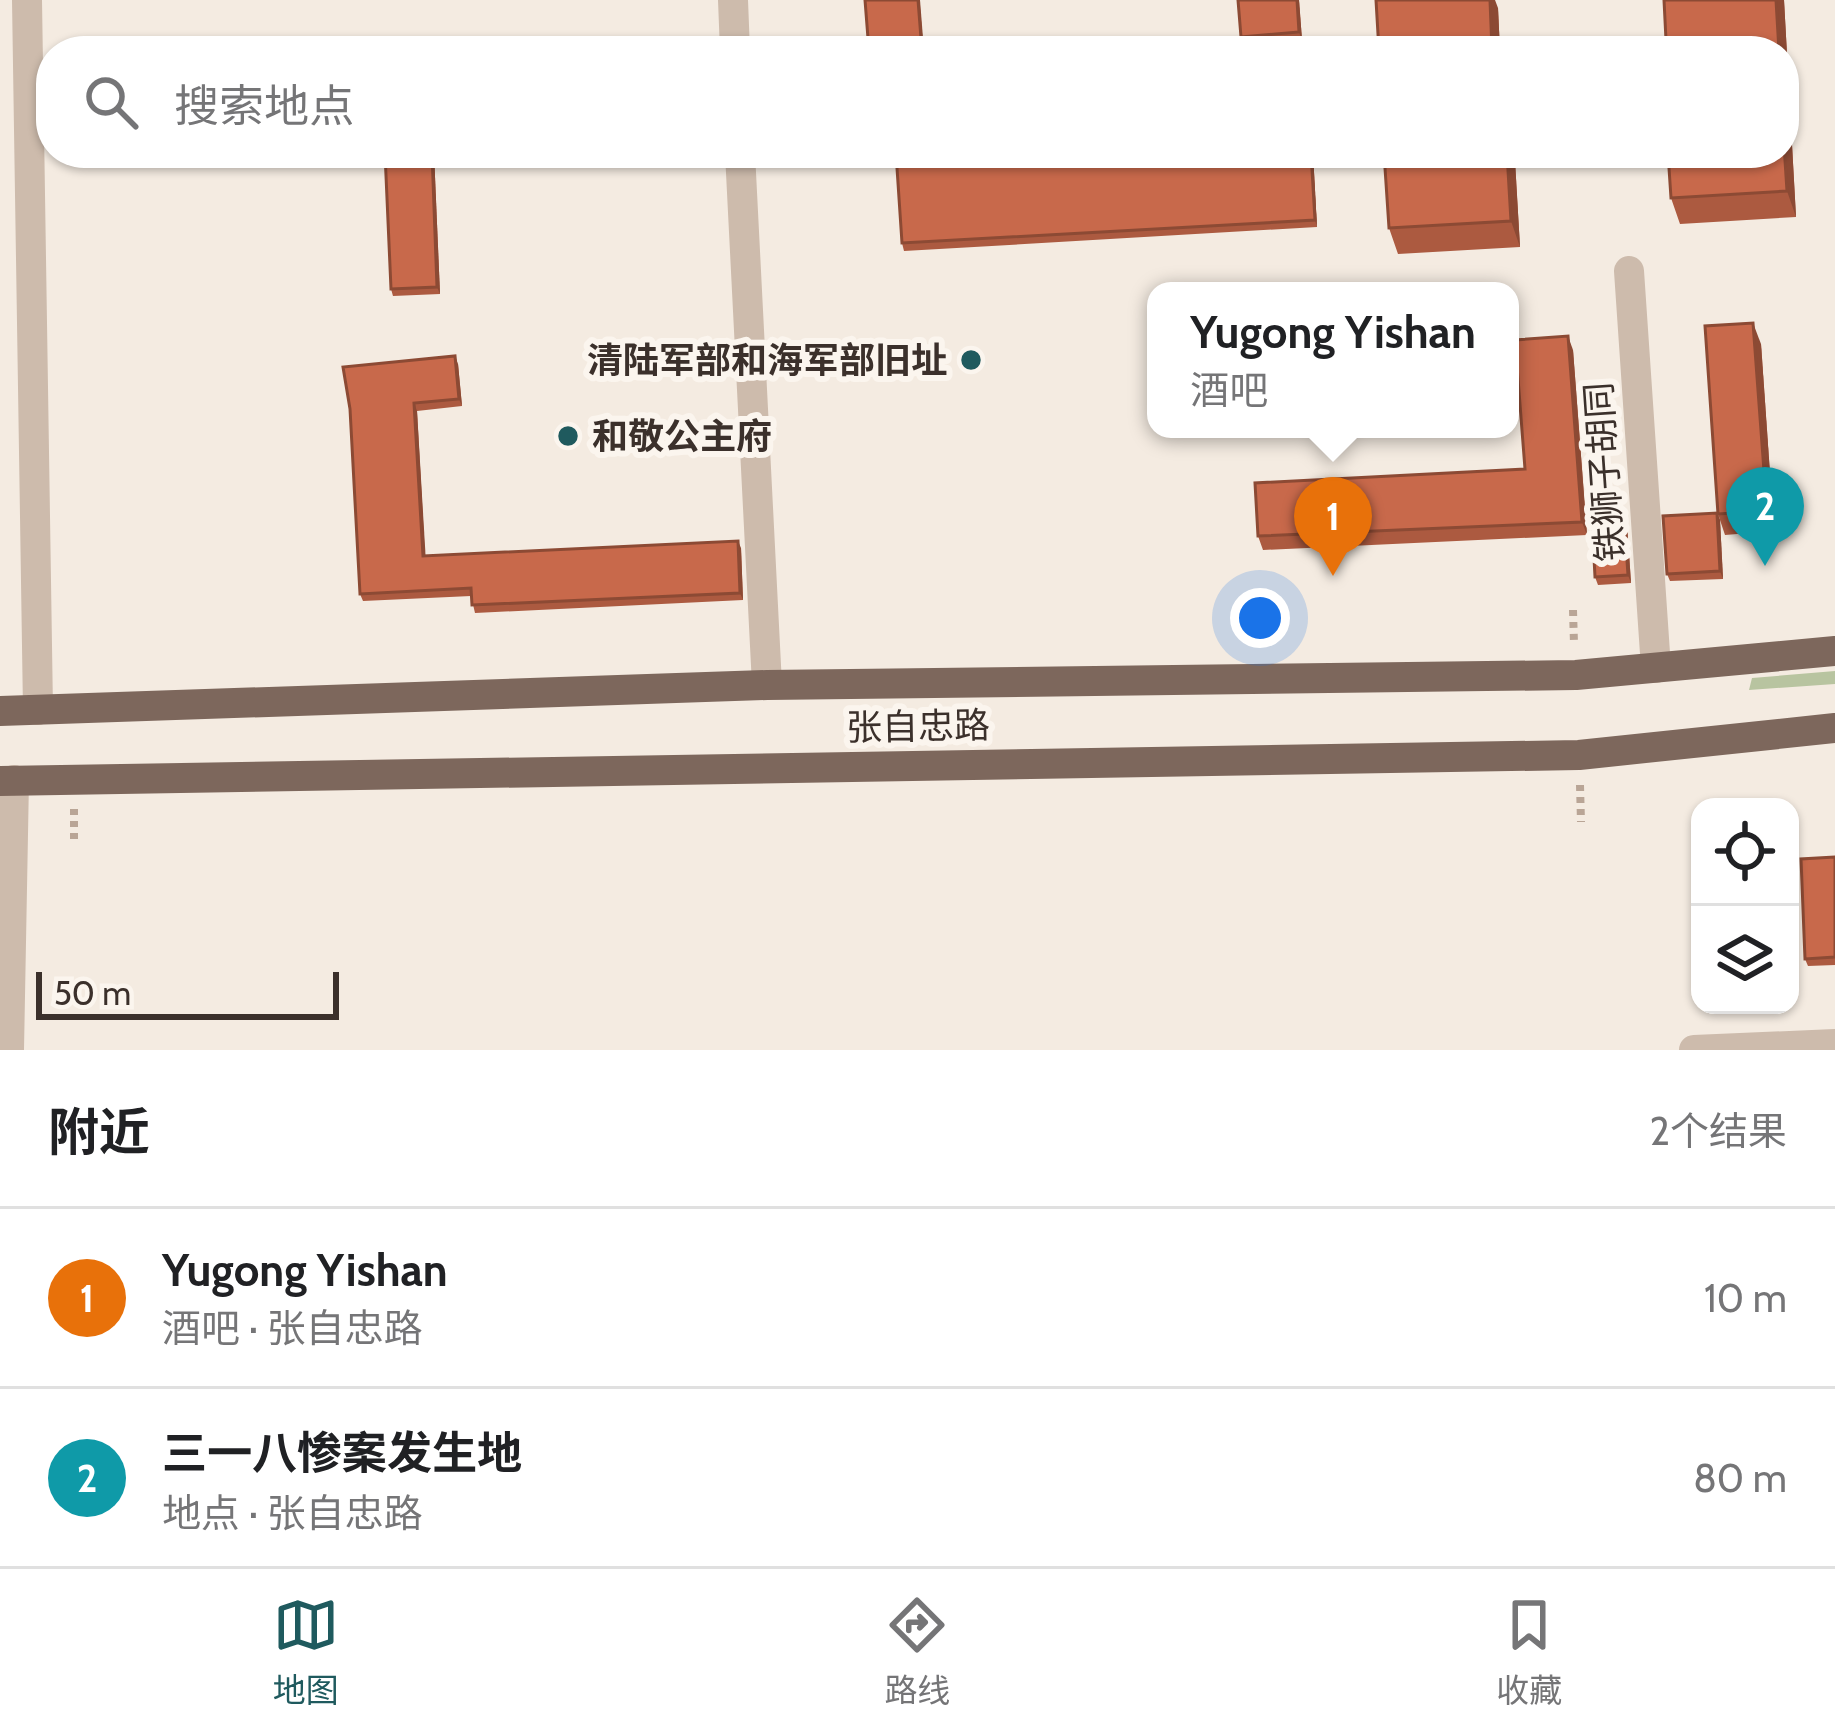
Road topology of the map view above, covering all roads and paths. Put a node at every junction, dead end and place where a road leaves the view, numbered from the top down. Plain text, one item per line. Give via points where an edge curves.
1 (27, 0) edge
2 (733, 0) edge
3 (734, 36) edge
4 (741, 168) edge
5 (1629, 271) dead end
6 (1573, 610) dead end
7 (1835, 651) edge
8 (1656, 668) junction
9 (1576, 675) junction
10 (767, 685) junction
11 (38, 710) junction
12 (0, 711) edge
13 (1835, 728) edge
14 (1579, 755) junction
15 (7, 781) edge
16 (1581, 822) dead end
17 (1835, 1044) edge
18 (9, 1050) edge
19 (1694, 1050) edge

1 - 11 lane
2 - 3 lane
4 - 10 lane
5 - 8 lane, 铁狮子胡同
6 - 9 path
7 - 8 main road, 张自忠路
8 - 9 main road, 张自忠路
9 - 10 main road, 张自忠路
10 - 11 main road, 张自忠路
11 - 12 main road, 张自忠路
13 - 14 main road, 张自忠路
14 - 15 main road, 张自忠路
14 - 16 path
15 - 18 lane
17 - 19 lane

